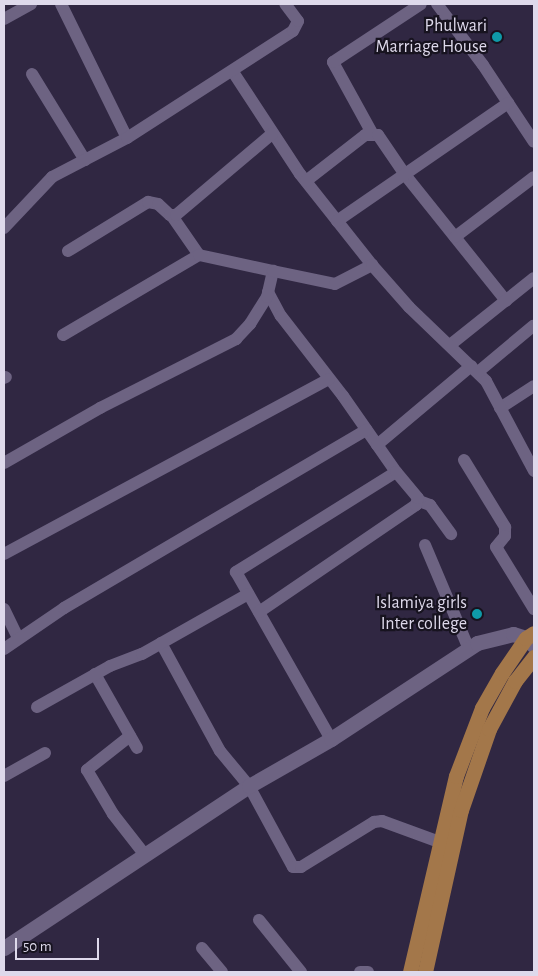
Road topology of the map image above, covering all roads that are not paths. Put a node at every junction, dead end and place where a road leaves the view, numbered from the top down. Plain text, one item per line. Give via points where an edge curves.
1 (31, 4) edge
2 (61, 4) edge
3 (285, 4) edge
4 (421, 4) edge
5 (437, 4) edge
6 (4, 20) edge
7 (233, 72) junction
8 (32, 74) dead end
9 (508, 103) junction
10 (530, 127) edge
11 (372, 133) junction
12 (272, 134) junction
13 (127, 138) junction
14 (534, 142) edge
15 (85, 160) junction
16 (406, 176) junction
17 (534, 177) edge
18 (306, 181) junction
19 (172, 216) junction
20 (337, 221) junction
21 (4, 228) edge
22 (455, 237) junction
23 (68, 251) dead end
24 (199, 256) junction
25 (372, 265) junction
26 (273, 271) junction
27 (534, 278) edge
28 (268, 292) junction
29 (506, 301) junction
30 (534, 326) edge
31 (63, 336) dead end
32 (450, 345) junction
33 (475, 369) junction
34 (329, 379) junction
35 (534, 386) edge
36 (500, 408) junction
37 (366, 430) junction
38 (377, 445) junction
39 (464, 460) dead end
40 (4, 463) edge
41 (534, 471) edge
42 (396, 472) junction
43 (419, 502) junction
44 (451, 534) dead end
45 (425, 545) dead end
46 (4, 554) edge
47 (248, 594) junction
48 (4, 609) edge
49 (534, 609) edge
50 (259, 612) junction
51 (18, 638) junction
52 (532, 639) edge
53 (161, 643) junction
54 (468, 648) junction
55 (4, 649) edge
56 (534, 656) edge
57 (95, 674) junction
58 (37, 706) dead end
59 (130, 736) junction
60 (331, 739) junction
61 (137, 748) dead end
62 (44, 753) dead end
63 (4, 776) edge
64 (249, 786) junction
65 (442, 843) junction
66 (145, 855) junction
67 (259, 920) dead end
68 (4, 948) edge
69 (202, 948) dead end
70 (222, 972) edge
71 (301, 972) edge
72 (360, 972) edge
73 (368, 972) edge
74 (410, 972) edge
75 (425, 972) edge

1 - 6 street
2 - 13 street
3 - 7 street via 298,21 296,27
4 - 11 street via 333,62
5 - 9 street
7 - 12 street
7 - 13 street
8 - 15 street
9 - 10 street
9 - 16 street
10 - 14 street
11 - 16 street via 378,134
11 - 18 street
12 - 18 street
12 - 19 street
13 - 15 street
15 - 21 street via 52,177
16 - 20 street
16 - 22 street
17 - 22 street
18 - 20 street
19 - 23 street via 158,204 148,202
19 - 24 street
20 - 25 street
22 - 29 street
24 - 26 street
24 - 31 street
25 - 26 street via 334,284
25 - 32 street via 409,307
26 - 28 street
27 - 29 street
28 - 34 street via 281,316
28 - 40 street via 250,324 236,339 100,408
29 - 32 street
30 - 33 street
32 - 33 street
33 - 36 street
33 - 38 street
34 - 37 street
34 - 46 street
35 - 36 street
36 - 41 street
37 - 38 street
37 - 51 street
38 - 42 street
39 - 49 street via 505,527 505,536 496,548
42 - 43 street
42 - 47 street via 240,569 238,576
43 - 44 street via 430,505
43 - 50 street
45 - 54 street
47 - 50 street
47 - 53 street
48 - 51 street
50 - 60 street
51 - 55 street
52 - 54 street via 513,634
52 - 65 main road via 502,673 469,738 456,776
53 - 57 street
53 - 64 street via 220,752
54 - 60 street
56 - 75 main road via 515,681 489,729 460,810
57 - 58 street
57 - 59 street
59 - 61 street
59 - 66 street via 87,770 113,814
60 - 64 street
62 - 63 street
64 - 65 street via 293,867 300,867 374,822 382,821
64 - 66 street
65 - 74 main road
66 - 68 street
67 - 71 street
69 - 70 street
72 - 73 street

